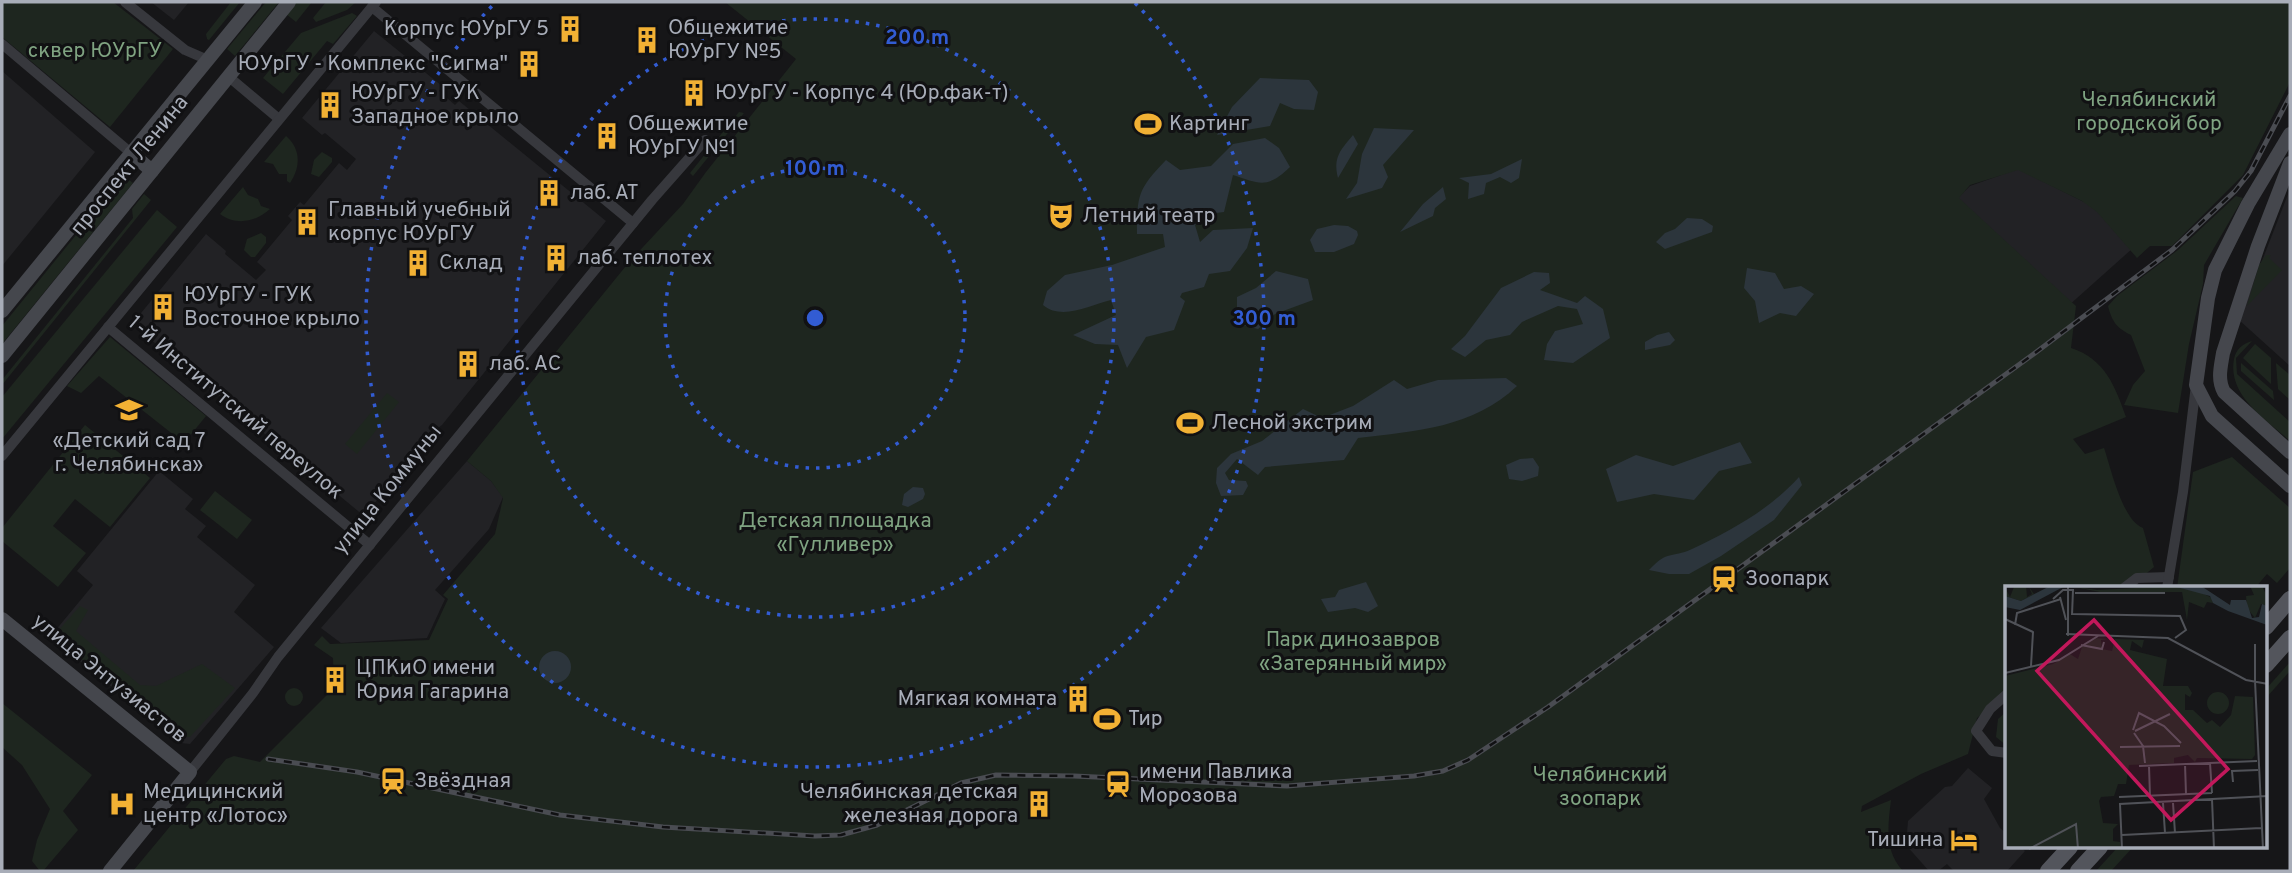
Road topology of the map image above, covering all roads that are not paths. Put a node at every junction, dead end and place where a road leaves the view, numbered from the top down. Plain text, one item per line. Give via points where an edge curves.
1 (125, 2) edge
2 (256, 2) edge
3 (289, 2) edge
4 (374, 4) edge
5 (2, 44) edge
6 (208, 60) junction
7 (229, 77) junction
8 (279, 119) junction
9 (2290, 134) edge
10 (705, 140) dead end
11 (131, 153) junction
12 (2290, 163) edge
13 (152, 171) junction
14 (633, 223) junction
15 (2, 311) edge
16 (108, 327) junction
17 (2, 356) edge
18 (2196, 385) junction
19 (2290, 452) edge
20 (2, 456) edge
21 (2290, 486) edge
22 (370, 545) junction
23 (2169, 577) junction
24 (2127, 586) edge
25 (2167, 586) edge
26 (2290, 599) edge
27 (2, 619) edge
28 (2268, 625) edge
29 (2290, 638) edge
30 (2268, 663) edge
31 (2005, 696) edge
32 (2005, 753) edge
33 (190, 772) junction
34 (2069, 848) edge
35 (2099, 848) edge
36 (110, 871) edge
37 (2048, 871) edge
38 (2078, 871) edge

1 - 6 street via 185,50
2 - 6 street, проспект Ленина
3 - 7 street, проспект Ленина
4 - 8 street
4 - 14 street
5 - 11 street
6 - 7 street
6 - 11 street, проспект Ленина
7 - 8 street
7 - 13 street, проспект Ленина
8 - 16 street
9 - 18 street via 2215,270
10 - 14 street, улица Коммуны
11 - 13 street
11 - 15 street, проспект Ленина
12 - 19 street via 2258,246 2220,372 2224,392
13 - 17 street, проспект Ленина
14 - 22 street, улица Коммуны
16 - 20 street
16 - 22 street, 1-й Институтский переулок
18 - 21 street via 2212,416
18 - 23 street
22 - 33 street, улица Коммуны
23 - 24 street via 2137,578
23 - 25 street
26 - 28 main road
27 - 33 street, улица Энтузиастов
29 - 30 main road
31 - 32 street via 1976,731 1992,751
33 - 36 street, улица Коммуны
34 - 37 main road
35 - 38 main road

